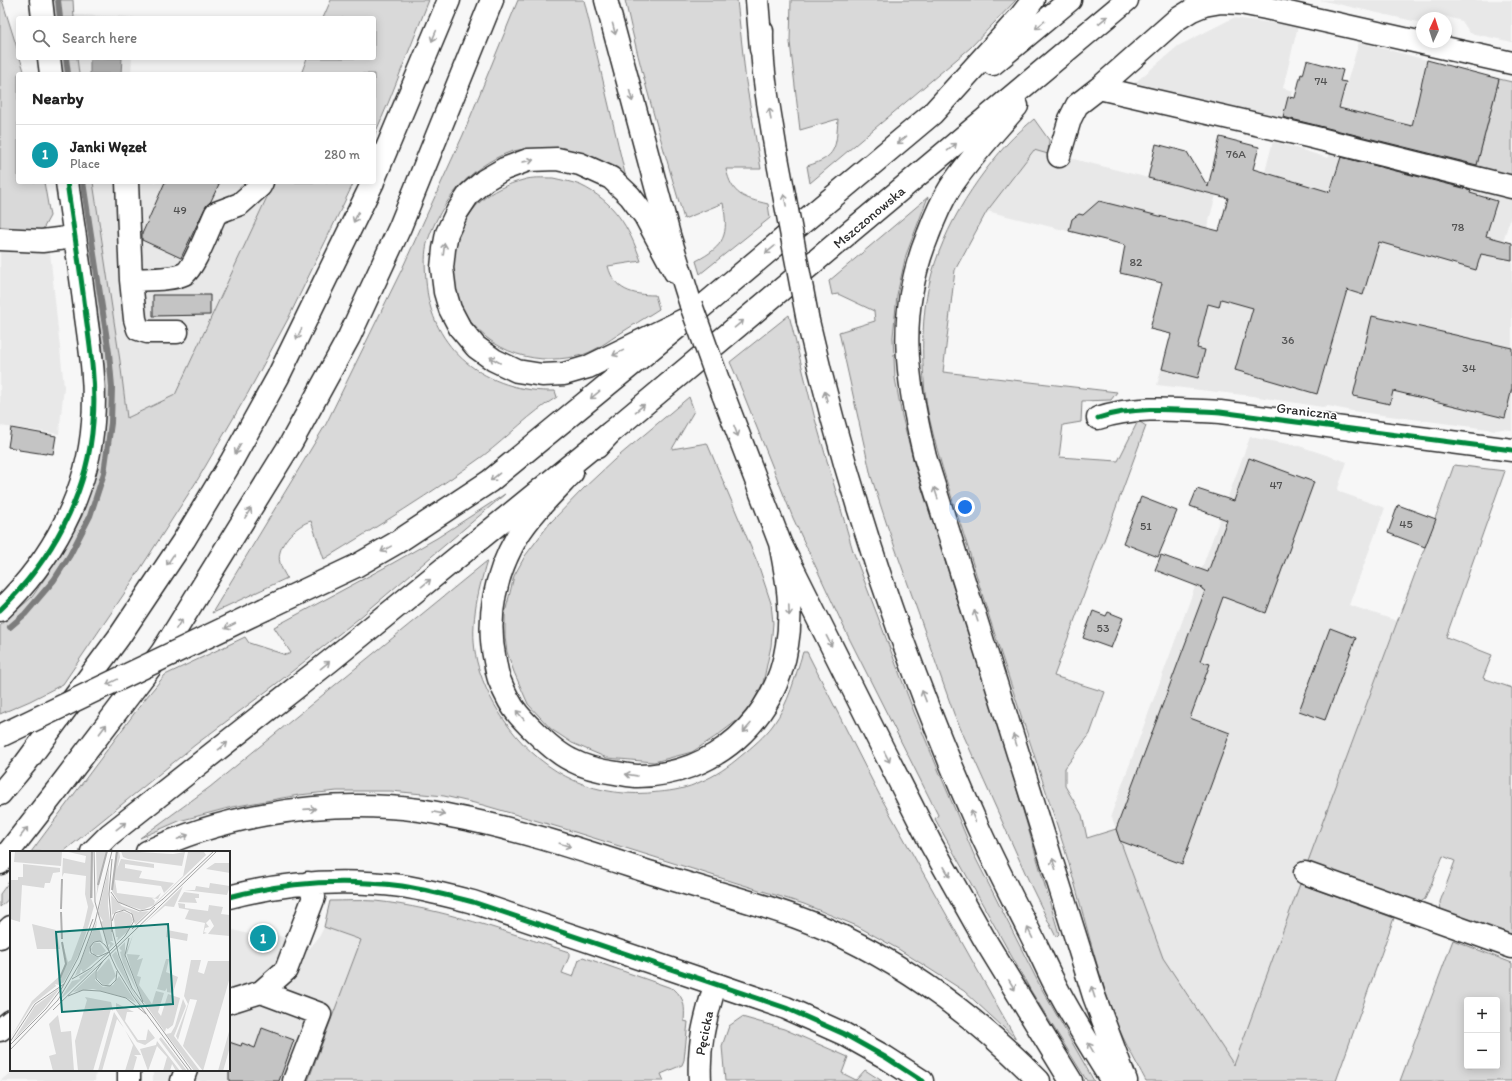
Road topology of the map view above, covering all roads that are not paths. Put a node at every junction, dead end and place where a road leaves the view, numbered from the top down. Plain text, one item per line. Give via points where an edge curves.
1 (41, 0) edge
2 (449, 0) edge
3 (492, 0) edge
4 (606, 0) edge
5 (757, 0) edge
6 (763, 0) edge
7 (1033, 0) edge
8 (1070, 0) edge
9 (1127, 0) edge
10 (43, 16) edge
11 (1080, 40) junction
12 (761, 49) junction
13 (49, 60) edge
14 (1512, 63) edge
15 (51, 72) edge
16 (1099, 88) junction
17 (932, 114) junction
18 (1059, 156) dead end
19 (376, 174) edge
20 (67, 184) edge
21 (126, 184) edge
22 (261, 184) edge
23 (372, 184) edge
24 (1512, 187) edge
25 (75, 237) junction
26 (0, 239) edge
27 (665, 241) junction
28 (131, 280) junction
29 (691, 311) junction
30 (176, 332) dead end
31 (1098, 418) dead end
32 (610, 433) junction
33 (1512, 450) edge
34 (780, 543) junction
35 (0, 610) edge
36 (0, 736) edge
37 (0, 794) edge
38 (93, 851) edge
39 (150, 851) edge
40 (0, 863) edge
41 (1305, 873) dead end
42 (308, 883) junction
43 (230, 897) edge
44 (10, 928) edge
45 (0, 937) edge
46 (10, 942) edge
47 (1512, 947) edge
48 (0, 950) edge
49 (715, 985) junction
50 (261, 992) junction
51 (230, 1002) edge
52 (10, 1022) edge
53 (0, 1030) edge
54 (186, 1071) edge
55 (182, 1081) edge
56 (294, 1081) edge
57 (700, 1081) edge
58 (922, 1081) edge
59 (1039, 1081) edge
60 (1071, 1081) edge
61 (1112, 1081) edge
62 (1126, 1081) edge

1 - 10 main road
2 -> 19 main road
40 -> 3 main road via 162,652 292,443 349,337 400,228
4 -> 27 main road
5 - 12 main road
6 - 12 main road
7 - 17 main road
8 -> 17 main road
11 -> 9 main road, Mszczonowska
32 -> 11 main road, Mszczonowska
62 -> 11 main road via 1094,996 925,457 909,379 907,344 910,292 918,258 949,190 974,156 1025,97
61 -> 12 main road, bridge via 1059,992 1004,882 935,725 899,631 868,539 824,390 808,321 776,152
13 - 15 main road
14 - 16 main road via 1266,8 1221,2 1204,5 1176,20
16 - 18 main road via 1077,105
16 - 24 main road via 1308,136
17 -> 29 main road
20 - 25 main road
21 - 28 main road
22 - 28 main road via 240,204 216,213 192,266 185,274 168,278
23 -> 37 main road via 278,377 184,540 119,637
25 - 26 main road via 42,241
25 - 35 main road via 92,360 93,424 88,454 74,502 56,541 25,584
27 - 29 main road
29 -> 27 main road via 588,367 564,374 542,375 517,371 494,360 476,347 460,328 444,292 444,249 447,233 457,212 469,194 485,180 528,160 557,159 580,164 611,178 630,196
28 - 30 main road via 138,329 147,332
29 -> 34 main road, bridge
29 -> 36 main road, bridge via 490,481 396,543 356,566
31 - 33 main road, Graniczna via 1116,412 1135,410 1220,412
34 -> 32 main road via 788,584 790,614 787,646 780,674 765,708 740,736 724,750 702,762 672,772 637,776 601,771 571,760 545,742 517,713 498,678 492,644 491,616 495,589 517,536 554,492
38 -> 32 main road
34 -> 60 main road via 931,844 984,940
39 -> 59 main road via 237,819 305,809 354,806 433,812 538,836 796,917 851,941 888,961 953,1004 1015,1056
41 - 47 main road
42 - 43 main road
42 - 49 main road via 393,886 436,892 473,902
42 - 50 main road via 314,897 286,970
44 - 45 main road
46 - 48 main road
49 - 57 main road, Pęcicka via 700,1040
49 - 58 main road via 786,1008 844,1034
50 - 51 main road
50 - 56 main road via 320,1014
52 - 53 main road
54 - 55 main road

